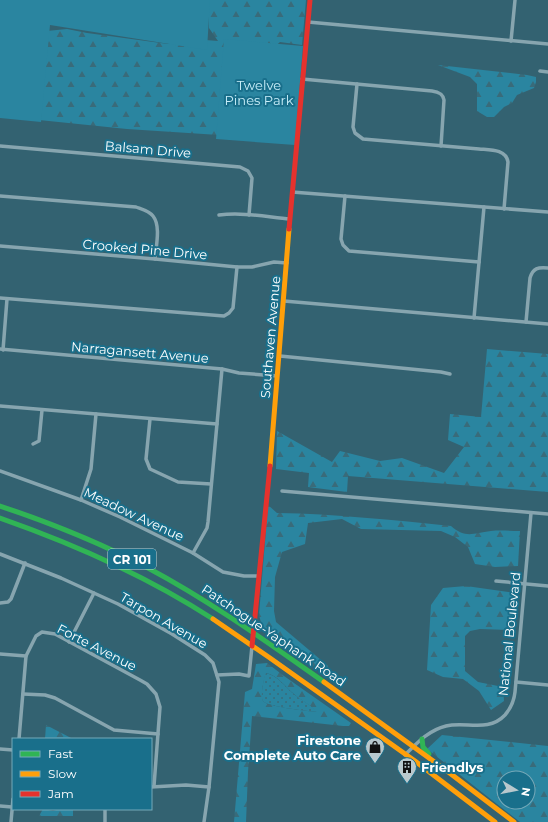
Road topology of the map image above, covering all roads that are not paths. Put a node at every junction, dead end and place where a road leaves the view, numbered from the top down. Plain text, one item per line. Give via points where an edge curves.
1 (310, 0) edge
2 (515, 0) edge
3 (308, 22) junction
4 (511, 41) junction
5 (548, 44) edge
6 (540, 71) dead end
7 (548, 72) edge
8 (302, 79) junction
9 (357, 84) junction
10 (0, 146) edge
11 (440, 146) junction
12 (292, 192) junction
13 (0, 196) edge
14 (345, 196) junction
15 (484, 207) junction
16 (504, 209) junction
17 (548, 212) edge
18 (249, 214) junction
19 (219, 215) dead end
20 (290, 219) junction
21 (0, 246) edge
22 (155, 259) junction
23 (479, 262) junction
24 (287, 263) junction
25 (237, 267) junction
26 (548, 268) edge
27 (0, 298) edge
28 (7, 299) junction
29 (284, 300) junction
30 (474, 318) junction
31 (526, 322) junction
32 (548, 324) edge
33 (1, 349) edge
34 (280, 356) junction
35 (222, 369) junction
36 (450, 374) dead end
37 (277, 376) junction
38 (0, 406) edge
39 (42, 410) junction
40 (96, 414) junction
41 (150, 419) junction
42 (217, 424) junction
43 (33, 444) dead end
44 (0, 471) edge
45 (211, 484) junction
46 (282, 491) dead end
47 (81, 500) junction
48 (0, 506) edge
49 (531, 513) junction
50 (548, 514) edge
51 (0, 518) edge
52 (193, 552) junction
53 (0, 554) edge
54 (25, 563) junction
55 (258, 576) junction
56 (496, 581) dead end
57 (524, 584) junction
58 (548, 586) edge
59 (94, 593) junction
60 (0, 603) edge
61 (253, 632) junction
62 (68, 642) junction
63 (252, 646) junction
64 (0, 654) edge
65 (26, 656) junction
66 (217, 675) junction
67 (516, 682) junction
68 (548, 685) edge
69 (23, 694) junction
70 (158, 734) junction
71 (19, 738) edge
72 (422, 739) junction
73 (414, 746) junction
74 (0, 749) edge
75 (12, 750) edge
76 (406, 755) junction
77 (439, 764) junction
78 (152, 786) edge
79 (209, 787) junction
80 (0, 806) edge
81 (12, 807) edge
82 (105, 810) edge
83 (11, 822) edge
84 (105, 822) edge
85 (204, 822) edge
86 (495, 822) edge
87 (514, 822) edge

1 - 3 main road, Southaven Avenue
2 - 4 street
3 - 4 street
3 - 8 main road, Southaven Avenue
4 - 5 street
6 - 7 street
8 - 9 street
8 - 12 main road, Southaven Avenue
9 - 11 street via 353,127 359,137
9 - 11 street via 440,93 444,100
10 - 18 street, Balsam Drive via 240,167 248,171 252,178
11 - 16 street via 497,151 505,154 508,162
12 - 14 street
12 - 20 main road, Southaven Avenue
13 - 22 street via 136,207 152,215 156,224
14 - 15 street
14 - 23 street via 341,239 349,251
15 - 16 street
15 - 23 street
16 - 17 street
18 - 19 street
18 - 20 street
20 - 24 main road, Southaven Avenue
21 - 22 street, Crooked Pine Drive
22 - 25 street, Crooked Pine Drive
23 - 30 street
24 - 25 street, Crooked Pine Drive via 274,262 257,267
24 - 29 main road, Southaven Avenue
25 - 28 street via 233,308 224,316
26 - 31 street via 538,268 532,273
27 - 28 street
28 - 33 street
29 - 30 street
29 - 34 main road, Southaven Avenue
30 - 31 street
31 - 32 street
33 - 35 street, Narragansett Avenue
34 - 36 street
34 - 37 main road, Southaven Avenue
35 - 37 street, Narragansett Avenue
35 - 42 street
37 - 55 main road, Southaven Avenue
38 - 39 street
39 - 40 street
39 - 43 street via 38,441
40 - 41 street
40 - 47 street via 91,469
41 - 42 street
41 - 45 street via 146,459 150,469 178,482
42 - 45 street
44 - 47 street, Meadow Avenue
45 - 52 street via 207,528
46 - 49 street
47 - 52 street, Meadow Avenue
48 - 61 main road, Patchogue-Yaphank Road / CR 101 via 68,531 137,562 188,590
49 - 50 street
49 - 57 street, National Boulevard
51 - 63 main road, Patchogue-Yaphank Road / CR 101 via 56,538 125,569 192,606
52 - 55 street, Meadow Avenue via 223,572
53 - 54 street, Tarpon Avenue
54 - 59 street, Tarpon Avenue
54 - 60 street via 11,599
55 - 61 main road, Southaven Avenue
56 - 57 street
57 - 58 street
57 - 67 street, National Boulevard
59 - 62 street
59 - 66 street, Tarpon Avenue via 194,648 213,663
61 - 63 main road, Southaven Avenue
61 - 73 main road, Patchogue-Yaphank Road / CR 101
62 - 65 street, Forte Avenue via 55,634 42,632 36,636
62 - 70 street, Forte Avenue via 140,680 151,689 160,707
63 - 66 street, Southaven Avenue via 249,676
63 - 76 main road, Patchogue-Yaphank Road / CR 101
64 - 65 street
65 - 69 street, Forte Avenue
66 - 79 street, Tarpon Avenue via 219,682
67 - 68 street
67 - 72 street, National Boulevard via 512,704 500,719 485,726 444,726
69 - 70 street via 55,698 114,730
69 - 71 street, Forte Avenue
70 - 78 street, Forte Avenue
72 - 73 street, National Boulevard
72 - 77 main road via 424,749
73 - 76 street, National Boulevard
73 - 77 main road, Patchogue-Yaphank Road / CR 101
74 - 75 street
76 - 86 main road, Patchogue-Yaphank Road / CR 101
77 - 87 main road, Patchogue-Yaphank Road / CR 101
78 - 79 street via 186,784
79 - 85 street, Tarpon Avenue
80 - 81 street
81 - 83 street
82 - 84 street

